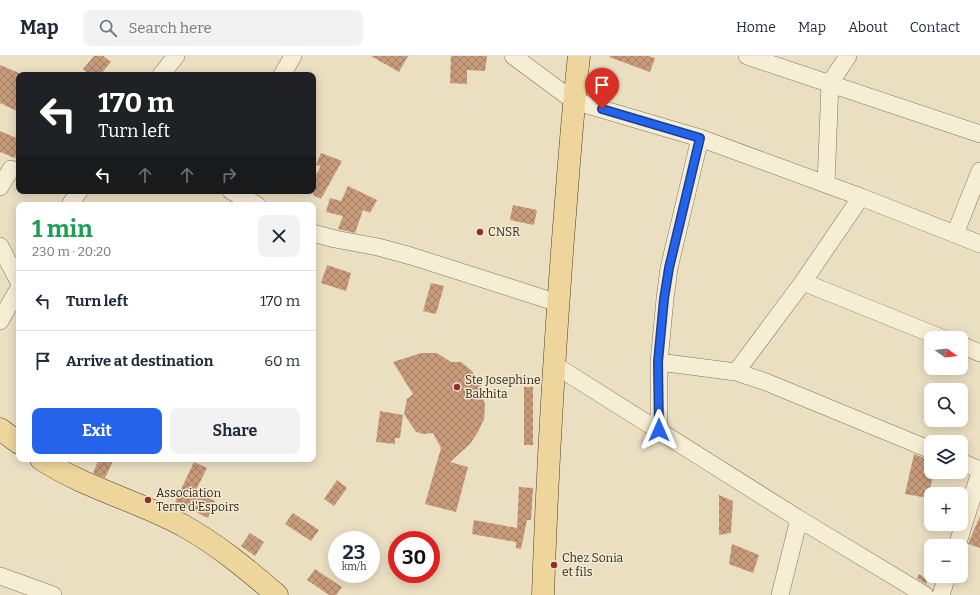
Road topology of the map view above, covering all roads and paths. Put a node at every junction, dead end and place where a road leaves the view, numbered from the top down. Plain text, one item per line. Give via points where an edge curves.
1 (176, 56) edge
2 (293, 56) edge
3 (513, 56) edge
4 (579, 56) edge
5 (747, 56) edge
6 (848, 56) edge
7 (163, 72) edge
8 (284, 72) edge
9 (830, 83) junction
10 (574, 101) junction
11 (980, 134) edge
12 (700, 138) junction
13 (11, 169) dead end
14 (980, 171) edge
15 (826, 184) junction
16 (0, 186) edge
17 (237, 194) edge
18 (861, 197) junction
19 (252, 202) edge
20 (955, 234) junction
21 (316, 235) edge
22 (980, 244) edge
23 (0, 246) edge
24 (16, 276) edge
25 (803, 282) junction
26 (16, 293) edge
27 (558, 303) junction
28 (0, 321) edge
29 (925, 331) edge
30 (968, 348) edge
31 (980, 353) edge
32 (658, 362) junction
33 (553, 364) junction
34 (736, 372) junction
35 (0, 428) edge
36 (659, 430) junction
37 (16, 441) edge
38 (924, 447) edge
39 (46, 462) edge
40 (968, 465) edge
41 (980, 471) edge
42 (799, 519) junction
43 (959, 539) edge
44 (0, 576) edge
45 (945, 583) edge
46 (53, 595) edge
47 (277, 595) edge
48 (543, 595) edge
49 (780, 595) edge
50 (925, 595) edge
51 (941, 595) edge

1 - 7 street
2 - 8 street
3 - 10 street
4 - 10 main road
5 - 9 street
6 - 9 street
9 - 11 street
9 - 15 street
10 - 12 street
10 - 27 main road
12 - 15 street
12 - 32 street via 669,268
13 - 16 street
14 - 20 street
15 - 18 street
17 - 19 street
18 - 20 street
18 - 25 street
20 - 22 street
21 - 27 street via 412,256
23 - 24 street
25 - 29 street
25 - 34 street
26 - 28 street
27 - 33 main road
30 - 31 street
32 - 34 street
32 - 36 street
33 - 36 street
33 - 48 main road
34 - 38 street
35 - 37 main road
36 - 42 street
39 - 47 main road via 70,476 185,526 240,564
40 - 41 street
41 - 43 street
42 - 49 street
42 - 50 street
44 - 46 street
45 - 51 street

